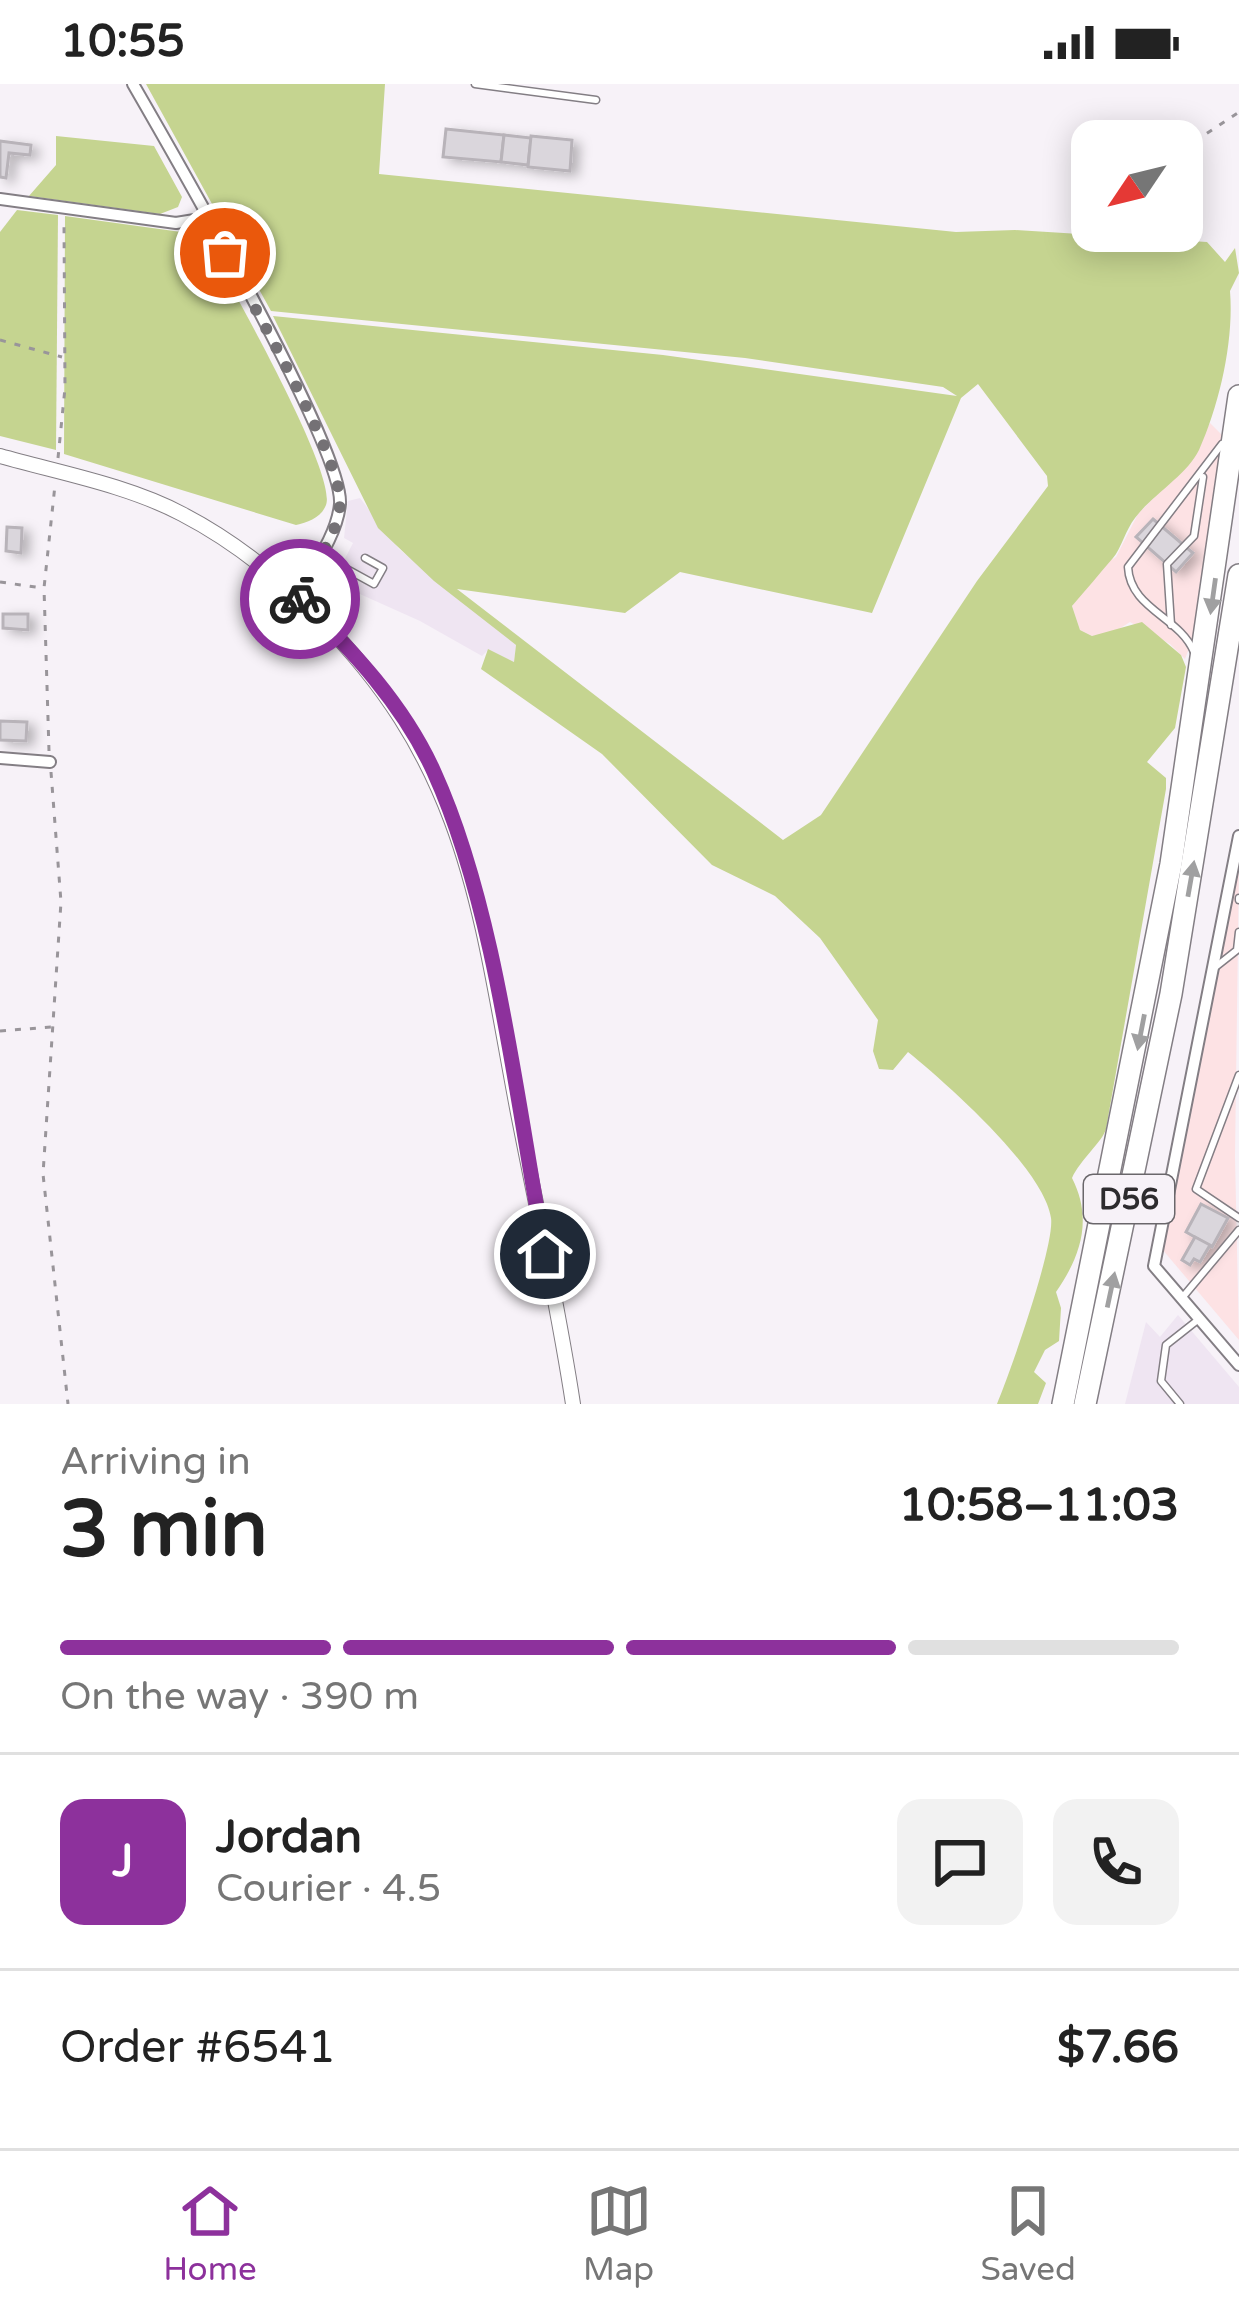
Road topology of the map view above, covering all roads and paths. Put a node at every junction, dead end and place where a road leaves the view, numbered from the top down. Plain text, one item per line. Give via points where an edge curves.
1 (133, 84) edge
2 (475, 84) edge
3 (596, 100) dead end
4 (1239, 112) edge
5 (1203, 136) edge
6 (0, 199) edge
7 (207, 218) junction
8 (0, 340) edge
9 (65, 357) dead end
10 (1239, 383) edge
11 (1239, 396) edge
12 (0, 456) edge
13 (1204, 474) junction
14 (320, 554) junction
15 (364, 559) dead end
16 (1239, 575) edge
17 (0, 582) edge
18 (44, 588) dead end
19 (297, 595) junction
20 (1171, 625) junction
21 (1192, 742) junction
22 (0, 758) edge
23 (50, 762) joint
24 (1239, 836) edge
25 (1239, 932) edge
26 (1238, 950) edge
27 (1210, 971) junction
28 (53, 1026) junction
29 (0, 1031) edge
30 (1239, 1075) edge
31 (1239, 1218) edge
32 (1239, 1230) edge
33 (1182, 1298) junction
34 (1085, 1307) junction
35 (1199, 1319) junction
36 (1239, 1365) edge
37 (68, 1404) edge
38 (573, 1404) edge
39 (1052, 1404) edge
40 (1063, 1404) edge
41 (1085, 1404) edge
42 (1180, 1404) edge

1 - 7 street
2 - 3 lane
4 - 5 path
6 - 7 street via 176,223
7 - 14 street via 339,489 336,522
8 - 9 path
10 - 13 lane via 1220,450
11 -> 21 highway, D56
12 - 19 street via 157,502 220,536
13 - 20 lane via 1194,536 1167,564
13 - 20 lane via 1128,567 1132,590
14 - 15 lane via 374,584 383,568
14 - 19 street
41 -> 16 highway, D56 via 1171,994
17 - 18 path
19 - 38 street via 401,715 434,770 458,835
20 - 21 lane via 1193,650
21 -> 34 highway, D56
22 - 23 street
23 - 28 path via 61,902
24 - 27 street
25 - 26 lane
26 - 27 lane
27 - 33 street via 1154,1266
28 - 29 path
28 - 37 path via 44,1174
30 - 31 lane via 1196,1189
32 - 33 lane
33 - 35 street
34 - 39 highway
34 - 40 highway, D56
35 - 36 street
35 - 42 lane via 1166,1345 1161,1381

